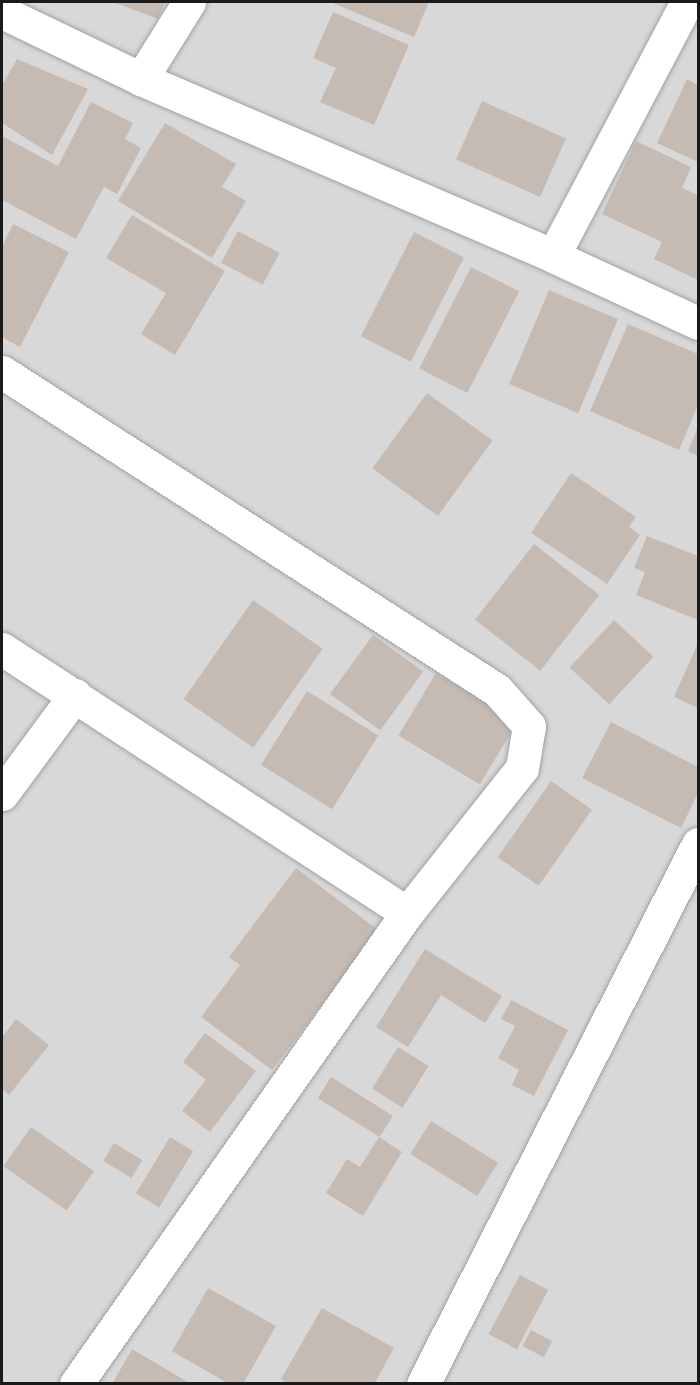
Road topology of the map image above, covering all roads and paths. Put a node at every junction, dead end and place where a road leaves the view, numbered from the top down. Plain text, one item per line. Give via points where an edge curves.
1 (189, 2) edge
2 (687, 2) edge
3 (2, 12) edge
4 (141, 79) junction
5 (553, 256) junction
6 (699, 323) edge
7 (2, 372) edge
8 (2, 649) edge
9 (75, 695) junction
10 (2, 794) edge
11 (699, 844) edge
12 (407, 913) junction
13 (76, 1383) edge
14 (423, 1383) edge

1 - 4 street
2 - 5 street
3 - 4 street
4 - 5 street
5 - 6 street
7 - 12 street via 497,690 529,726 522,768
8 - 9 street
9 - 10 street
9 - 12 street
11 - 14 street
12 - 13 street

